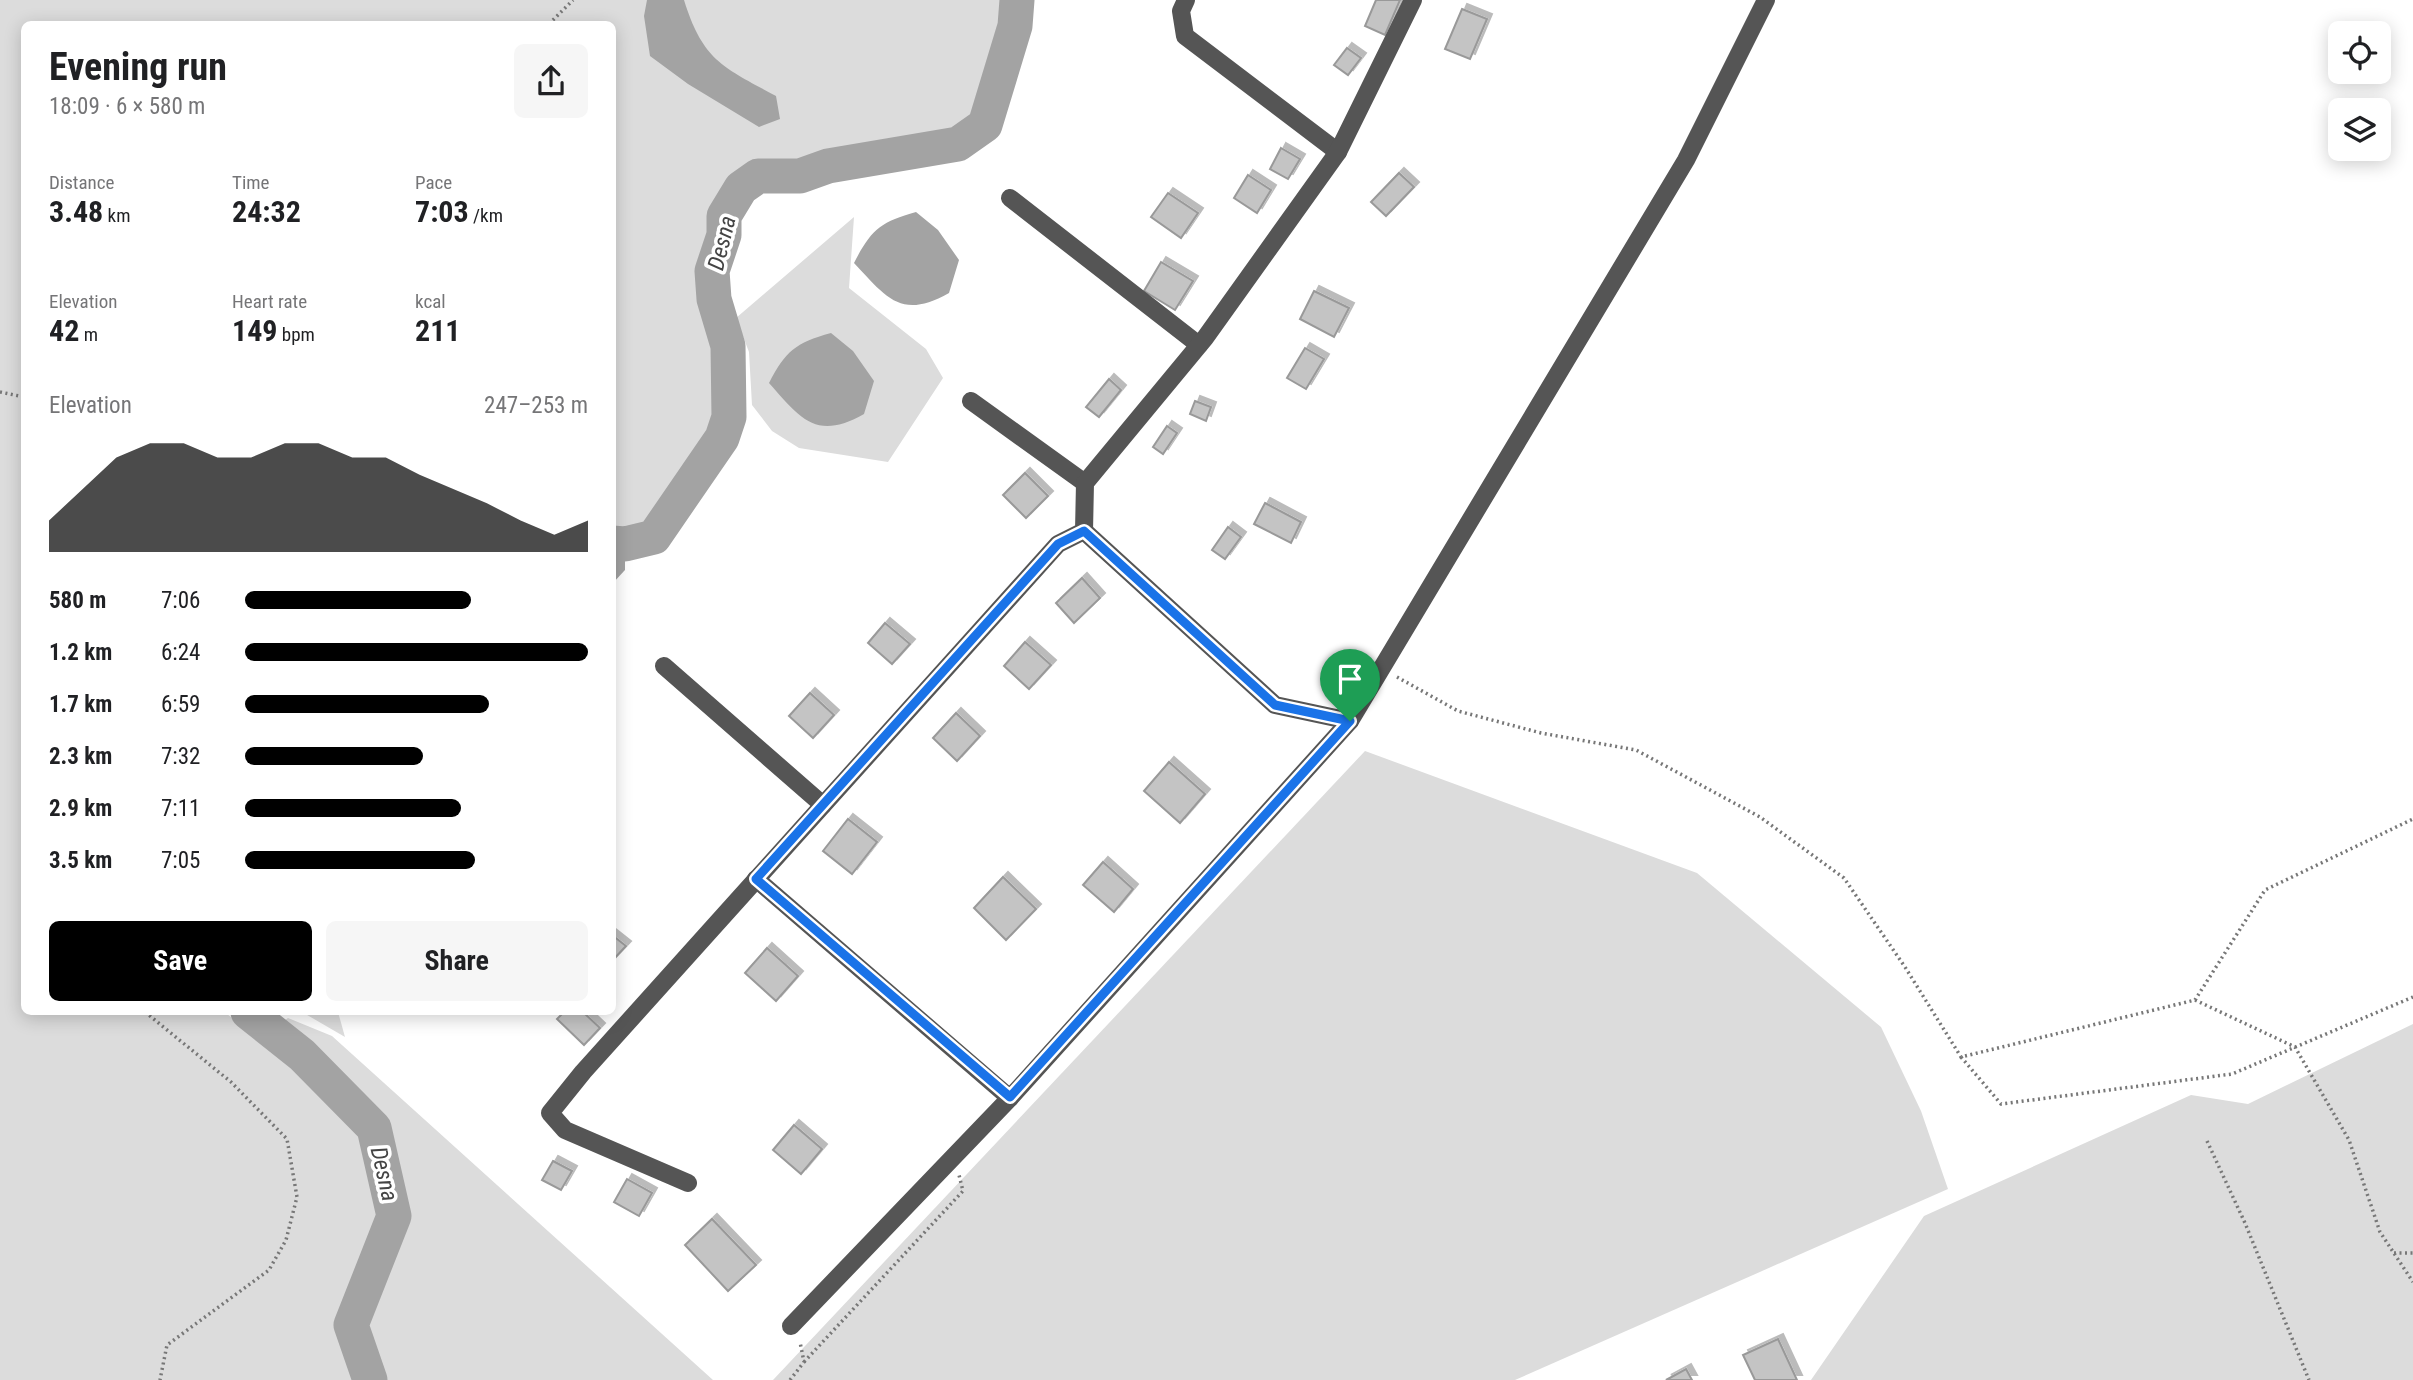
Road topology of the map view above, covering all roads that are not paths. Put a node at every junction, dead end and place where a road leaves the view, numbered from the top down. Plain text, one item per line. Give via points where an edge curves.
1 (1185, 0) edge
2 (1413, 0) edge
3 (1766, 0) edge
4 (1338, 152) junction
5 (1010, 198) dead end
6 (1199, 345) junction
7 (971, 401) dead end
8 (1085, 483) junction
9 (1084, 531) junction
10 (664, 666) dead end
11 (1350, 721) junction
12 (823, 804) junction
13 (756, 879) junction
14 (1010, 1097) junction
15 (688, 1183) dead end
16 (791, 1326) road end

1 - 4 street via 1181,11 1185,36
2 - 4 street
3 - 11 street via 1686,160
4 - 6 street
5 - 6 street
6 - 8 street
7 - 8 street
8 - 9 street
9 - 11 street via 1275,705
9 - 12 street via 1058,544
10 - 12 street
11 - 14 street
12 - 13 street
13 - 14 street
13 - 15 street via 550,1113 565,1130
14 - 16 street

